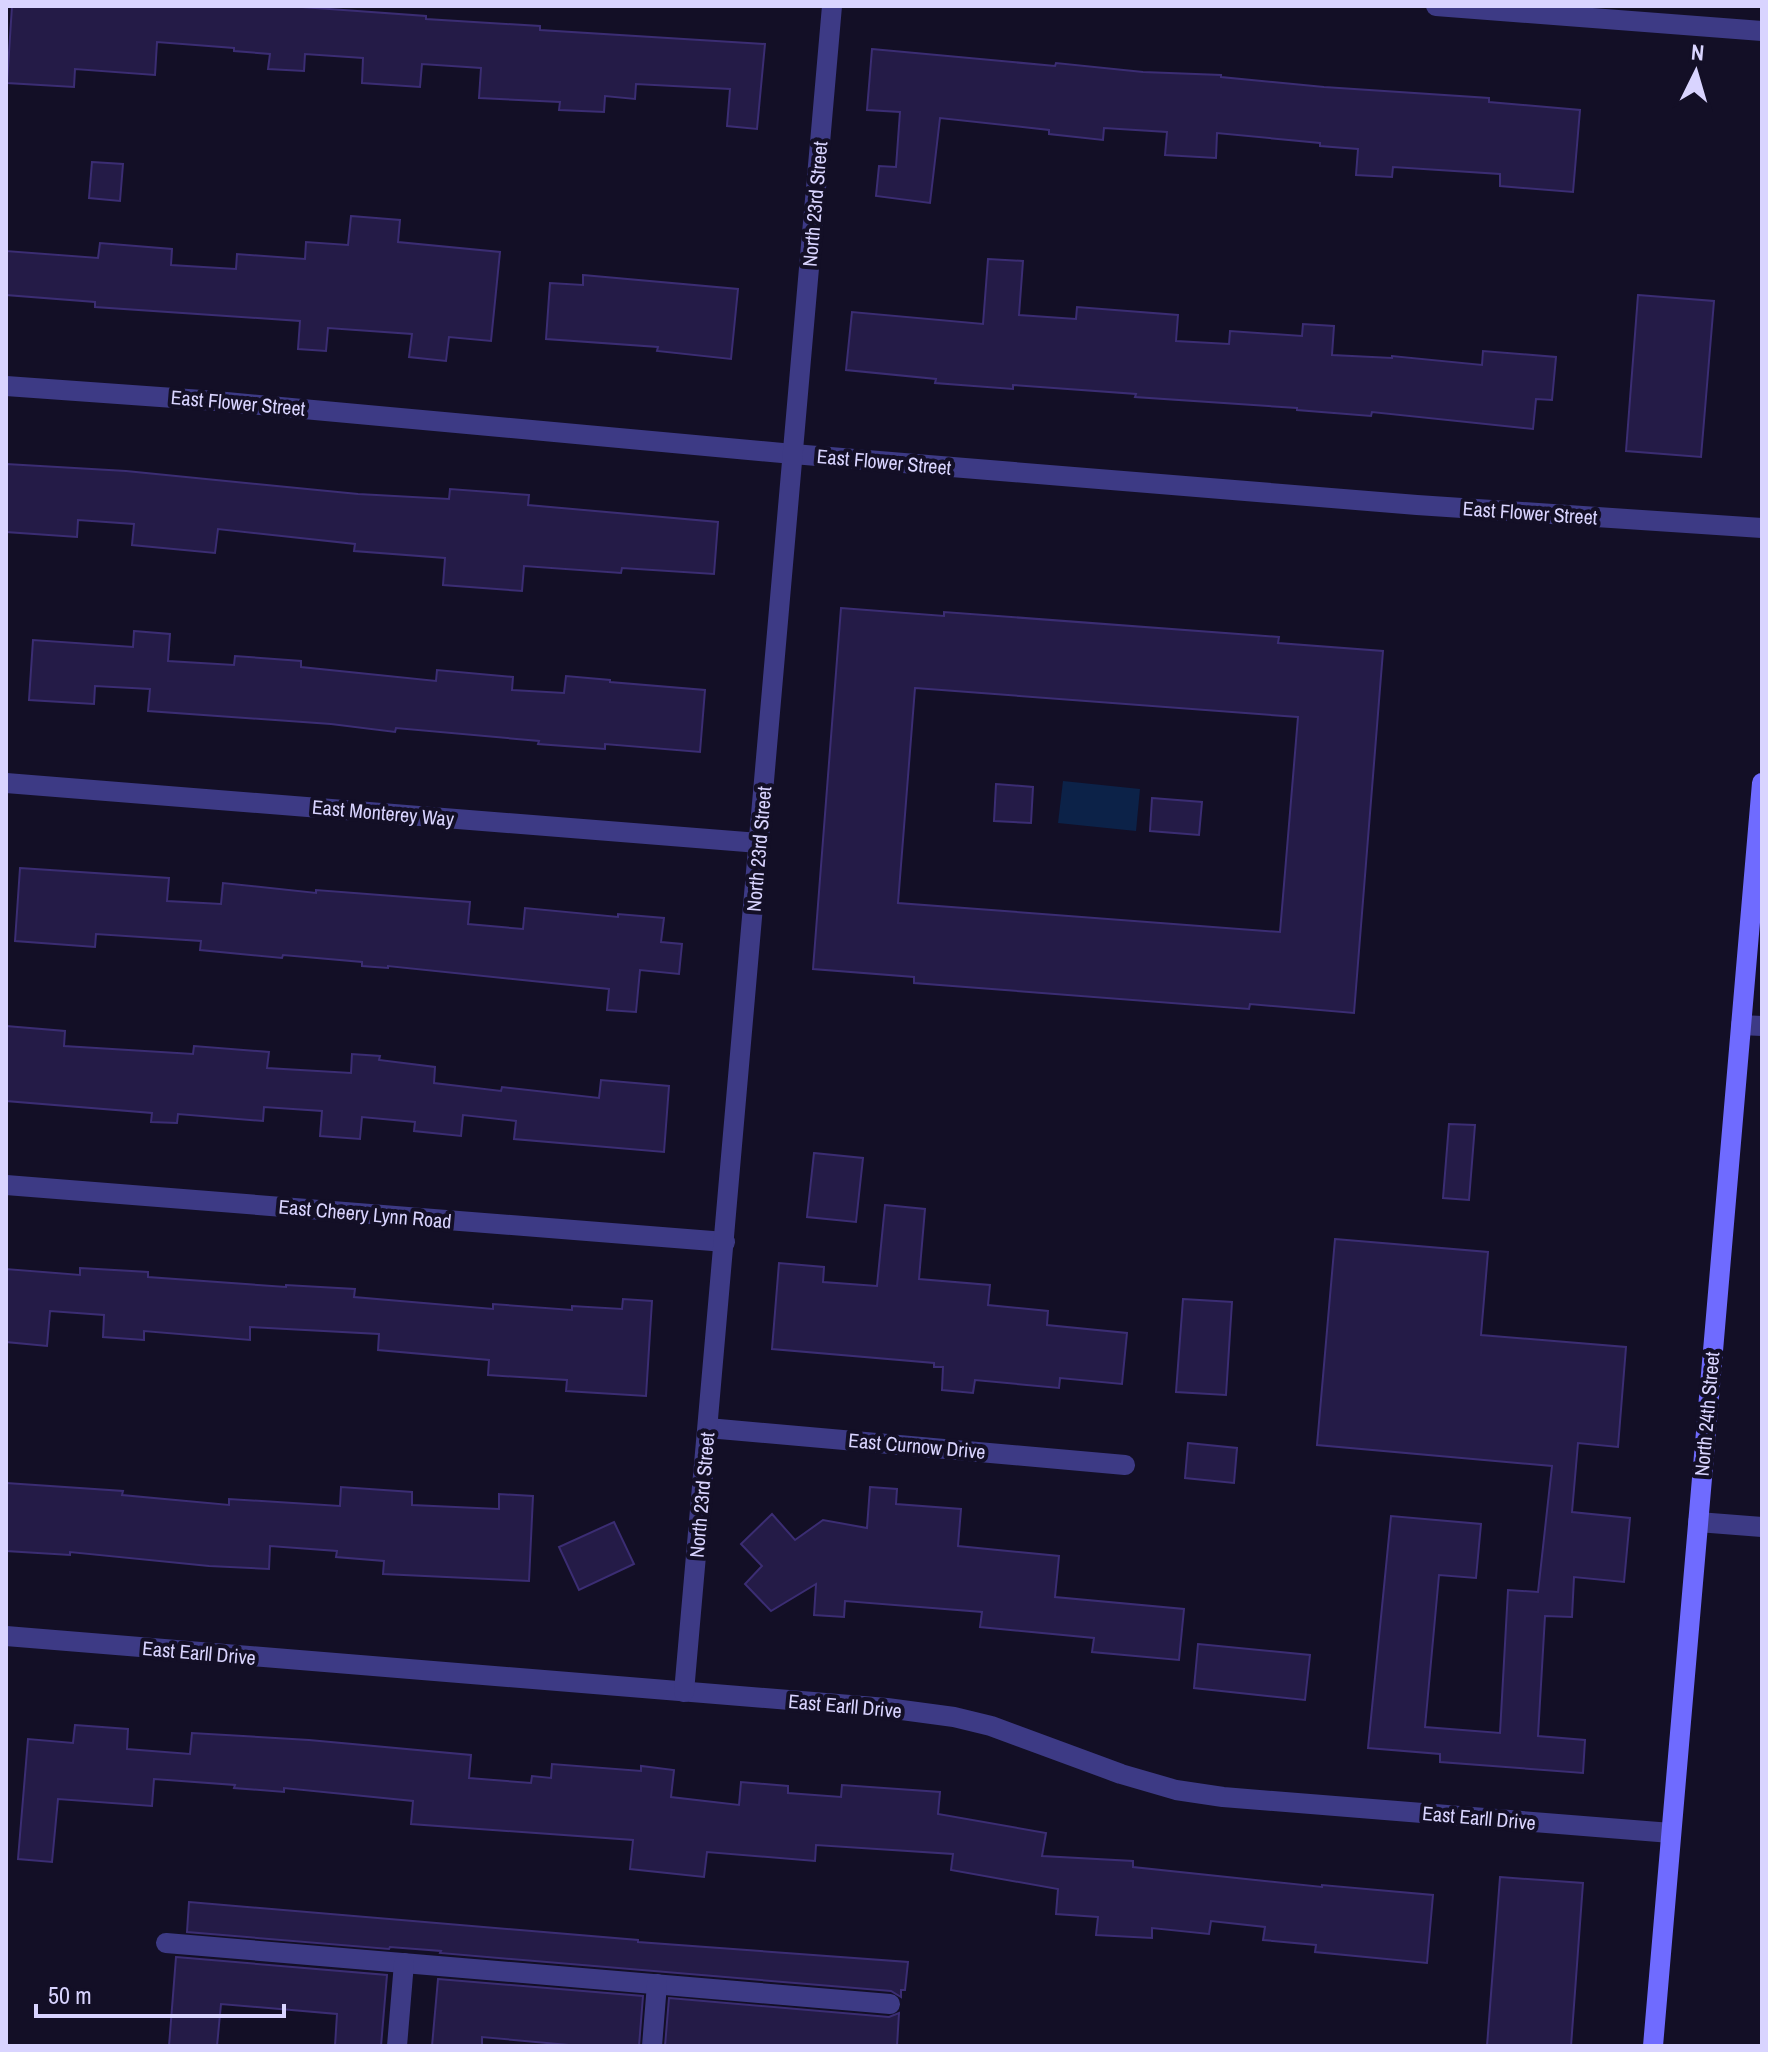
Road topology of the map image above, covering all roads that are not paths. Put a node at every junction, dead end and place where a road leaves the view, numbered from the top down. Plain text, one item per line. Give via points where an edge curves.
1 (832, 6) edge
2 (1436, 6) edge
3 (1762, 31) edge
4 (6, 386) edge
5 (793, 454) junction
6 (1762, 528) edge
7 (6, 783) edge
8 (1762, 783) edge
9 (759, 843) junction
10 (1741, 1025) junction
11 (1762, 1026) edge
12 (6, 1185) edge
13 (725, 1242) junction
14 (708, 1428) junction
15 (1125, 1465) dead end
16 (1698, 1522) junction
17 (1762, 1527) edge
18 (6, 1636) edge
19 (684, 1692) junction
20 (1671, 1833) junction
21 (166, 1943) dead end
22 (404, 1963) junction
23 (657, 1984) junction
24 (890, 2004) dead end
25 (397, 2046) edge
26 (652, 2046) edge
27 (1653, 2046) edge

1 - 5 street, North 23rd Street
2 - 3 street
4 - 5 street, East Flower Street
5 - 6 street, East Flower Street
5 - 9 street, North 23rd Street
7 - 9 street, East Monterey Way
8 - 10 main road, North 24th Street
9 - 13 street, North 23rd Street
10 - 11 street
10 - 16 main road, North 24th Street
12 - 13 street, East Cheery Lynn Road
13 - 14 street, North 23rd Street
14 - 15 street, East Curnow Drive
14 - 19 street, North 23rd Street
16 - 17 street
16 - 20 main road, North 24th Street
18 - 19 street, East Earll Drive
19 - 20 street, East Earll Drive via 954,1717 1121,1774 1223,1797
20 - 27 main road, North 24th Street
21 - 22 street
22 - 23 street
22 - 25 street
23 - 24 street
23 - 26 street

